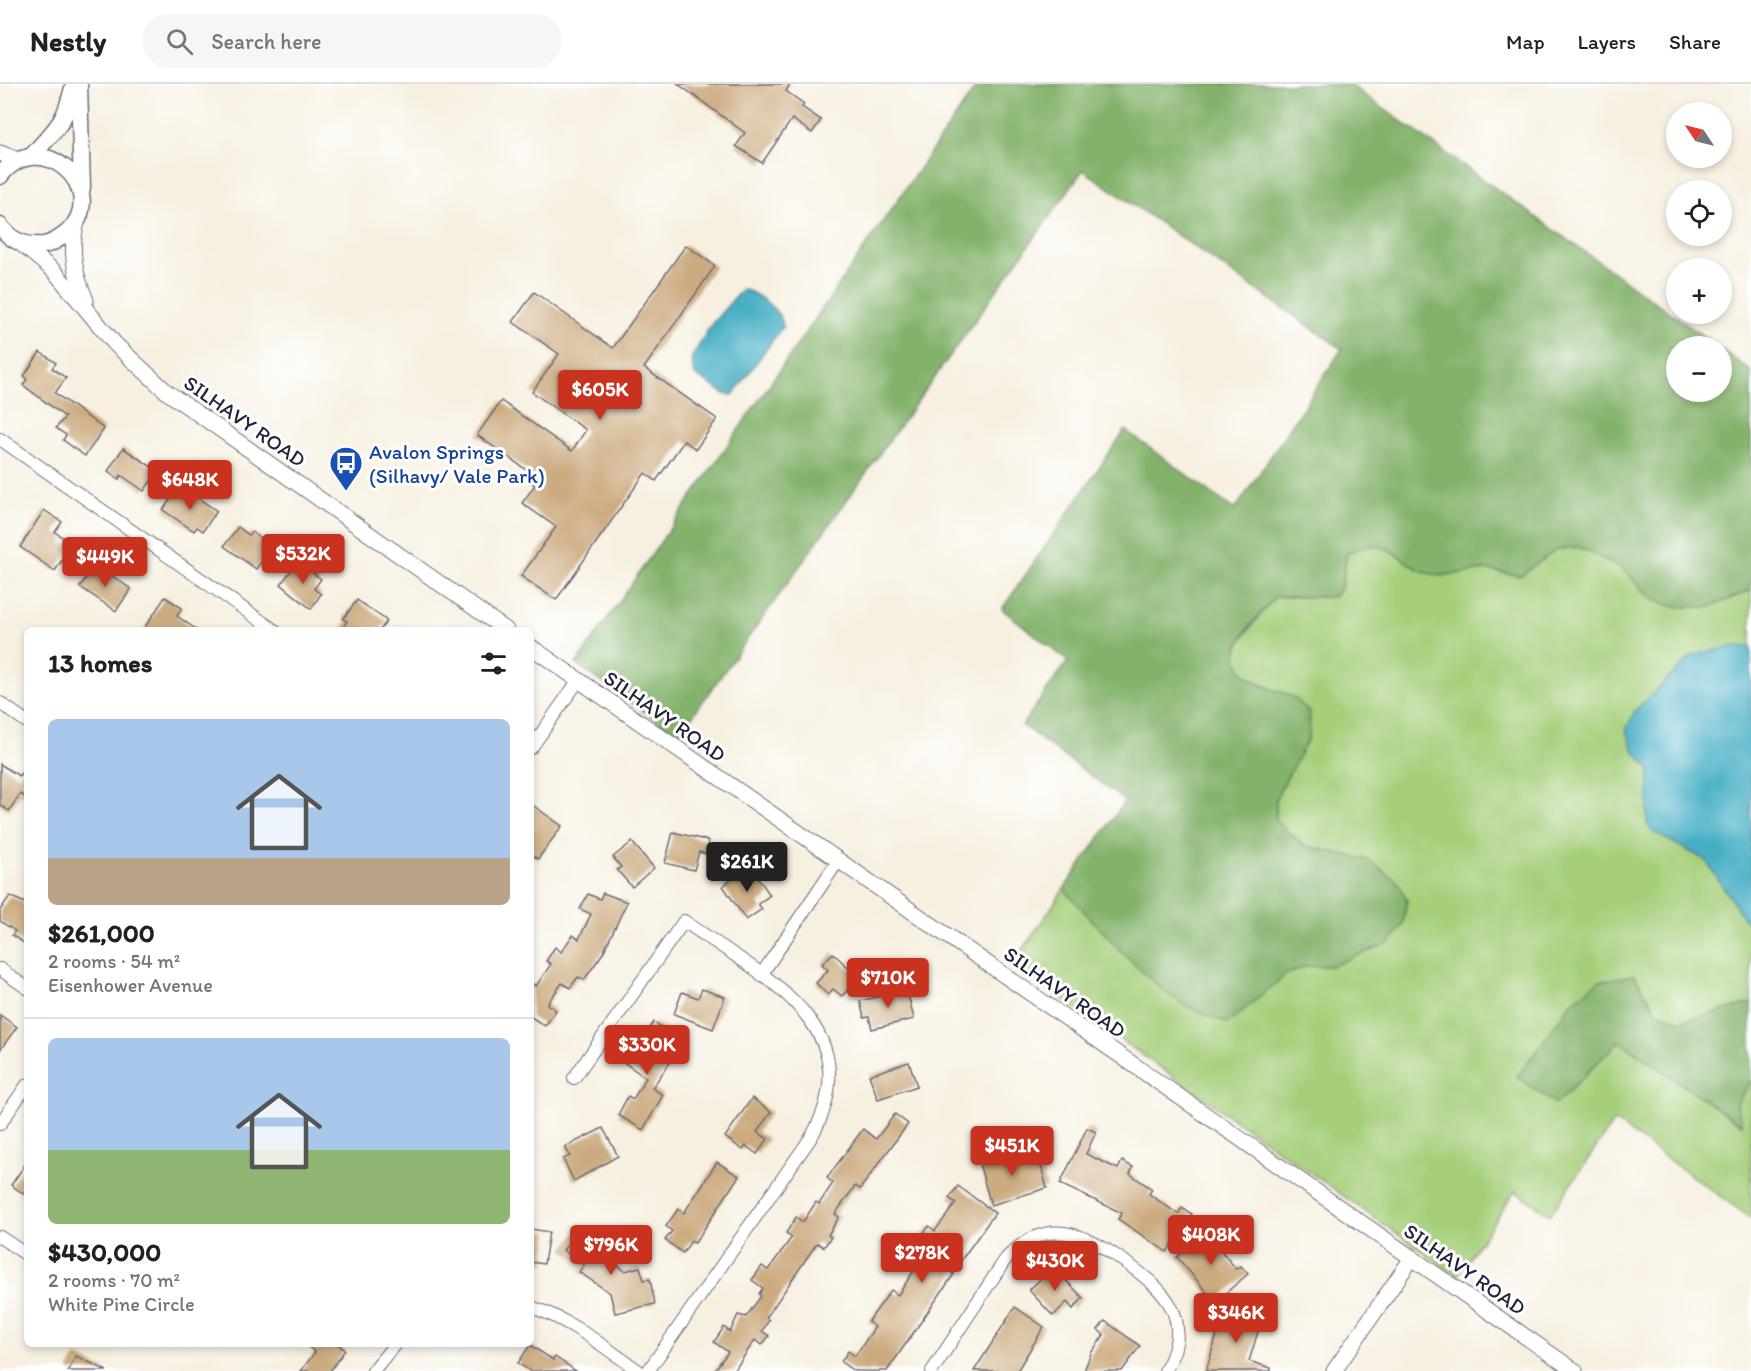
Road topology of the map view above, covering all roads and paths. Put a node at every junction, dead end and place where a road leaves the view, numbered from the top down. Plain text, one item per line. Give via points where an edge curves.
1 (74, 84) edge
2 (79, 84) edge
3 (0, 153) edge
4 (25, 158) junction
5 (0, 176) edge
6 (80, 208) junction
7 (6, 234) edge
8 (92, 314) junction
9 (0, 439) edge
10 (270, 627) edge
11 (502, 627) edge
12 (534, 649) edge
13 (578, 681) junction
14 (0, 703) edge
15 (24, 720) edge
16 (534, 744) edge
17 (838, 861) junction
18 (0, 969) edge
19 (761, 975) junction
20 (24, 986) edge
21 (574, 1078) dead end
22 (24, 1088) edge
23 (0, 1124) edge
24 (0, 1237) edge
25 (24, 1253) edge
26 (1412, 1258) junction
27 (534, 1308) edge
28 (393, 1347) edge
29 (373, 1371) edge
30 (639, 1371) edge
31 (648, 1371) edge
32 (932, 1371) edge
33 (1165, 1371) edge
34 (1334, 1371) edge
35 (1575, 1371) edge

1 - 4 main road via 58,129
2 - 6 main road
3 - 4 street
4 - 5 main road
4 - 6 main road via 47,158 66,168 79,186
6 - 7 main road via 72,228 48,244 33,246
6 - 8 street, SILHAVY ROAD via 72,246 73,262
7 - 8 street, SILHAVY ROAD via 54,271
8 - 11 street, SILHAVY ROAD via 137,367 167,392
9 - 10 street
12 - 13 street, SILHAVY ROAD
13 - 16 street
13 - 17 street, SILHAVY ROAD
14 - 15 street
17 - 19 street
17 - 26 street, SILHAVY ROAD
18 - 20 street
19 - 21 street via 684,921
19 - 31 street via 799,1004 821,1035 828,1054 829,1098 812,1136
22 - 23 street
24 - 25 street
26 - 34 street
26 - 35 street, SILHAVY ROAD
27 - 30 street via 548,1312
28 - 29 street
32 - 33 street via 1017,1246 1032,1238 1067,1232 1101,1245 1155,1283 1166,1296 1177,1343

